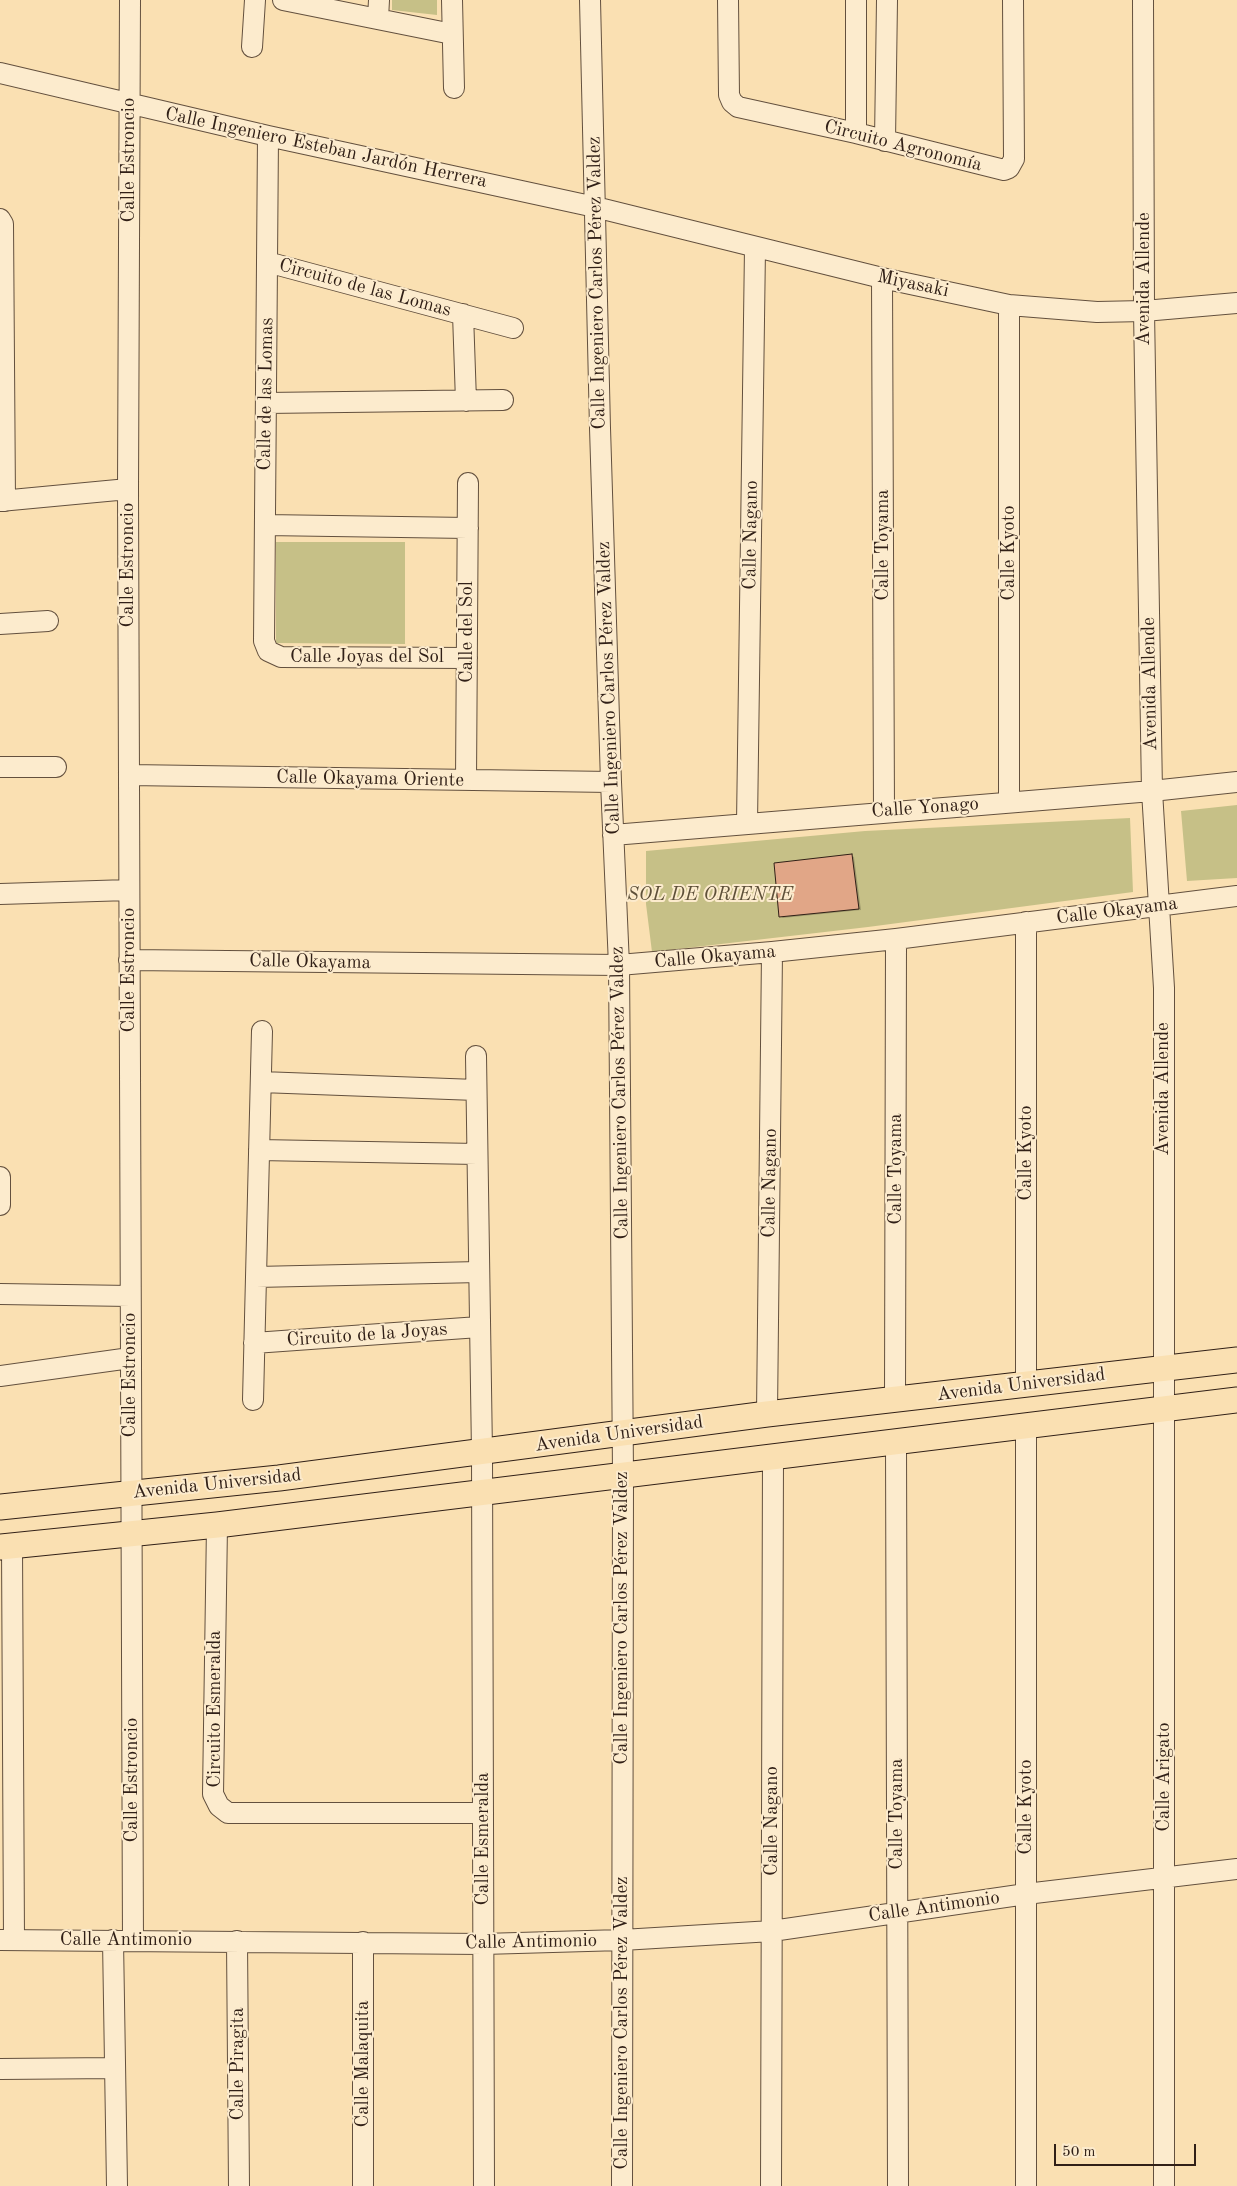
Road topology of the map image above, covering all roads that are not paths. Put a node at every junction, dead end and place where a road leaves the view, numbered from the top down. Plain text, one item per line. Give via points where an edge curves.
1 (130, 0) edge
2 (255, 0) edge
3 (284, 0) edge
4 (452, 0) edge
5 (590, 0) edge
6 (728, 0) edge
7 (856, 0) edge
8 (887, 0) edge
9 (1014, 0) edge
10 (1144, 0) edge
11 (379, 10) edge
12 (452, 34) junction
13 (252, 47) dead end
14 (0, 73) edge
15 (454, 88) dead end
16 (129, 104) junction
17 (856, 133) junction
18 (268, 136) junction
19 (885, 140) junction
20 (594, 207) junction
21 (0, 219) edge
22 (755, 248) junction
23 (267, 262) junction
24 (882, 278) junction
25 (1, 283) edge
26 (1237, 303) edge
27 (1009, 305) junction
28 (1144, 311) junction
29 (463, 314) junction
30 (513, 328) dead end
31 (504, 400) dead end
32 (466, 401) junction
33 (266, 403) junction
34 (468, 483) dead end
35 (128, 490) junction
36 (3, 501) edge
37 (264, 525) junction
38 (468, 528) junction
39 (48, 621) dead end
40 (0, 624) edge
41 (268, 651) joint
42 (467, 658) junction
43 (0, 767) edge
44 (56, 767) dead end
45 (129, 775) junction
46 (466, 780) junction
47 (611, 782) junction
48 (1237, 782) edge
49 (1152, 791) junction
50 (1008, 802) junction
51 (884, 811) junction
52 (747, 823) junction
53 (614, 835) junction
54 (129, 890) junction
55 (0, 894) edge
56 (1237, 896) edge
57 (1159, 906) junction
58 (1026, 922) junction
59 (896, 938) junction
60 (772, 952) junction
61 (129, 960) junction
62 (619, 965) junction
63 (262, 1031) dead end
64 (476, 1056) dead end
65 (261, 1082) junction
66 (476, 1090) junction
67 (259, 1150) junction
68 (477, 1154) junction
69 (0, 1177) edge
70 (0, 1205) edge
71 (479, 1272) junction
72 (256, 1277) junction
73 (0, 1294) edge
74 (130, 1296) junction
75 (479, 1327) junction
76 (254, 1343) junction
77 (130, 1358) junction
78 (1237, 1360) edge
79 (1163, 1368) junction
80 (0, 1376) edge
81 (1026, 1384) junction
82 (253, 1400) dead end
83 (895, 1400) junction
84 (1237, 1400) edge
85 (1163, 1409) junction
86 (767, 1414) junction
87 (1026, 1427) junction
88 (622, 1432) junction
89 (896, 1442) junction
90 (482, 1453) junction
91 (773, 1455) junction
92 (622, 1474) junction
93 (482, 1492) junction
94 (131, 1493) junction
95 (0, 1507) edge
96 (217, 1525) junction
97 (131, 1532) junction
98 (6, 1547) edge
99 (483, 1813) junction
100 (1237, 1869) edge
101 (1164, 1878) junction
102 (1026, 1894) junction
103 (897, 1912) junction
104 (772, 1931) junction
105 (7, 1940) edge
106 (123, 1940) junction
107 (622, 1940) junction
108 (237, 1941) junction
109 (363, 1942) junction
110 (484, 1944) junction
111 (115, 2068) junction
112 (0, 2069) edge
113 (116, 2186) edge
114 (239, 2186) edge
115 (363, 2186) edge
116 (484, 2186) edge
117 (622, 2186) edge
118 (771, 2186) edge
119 (898, 2186) edge
120 (1026, 2186) edge
121 (1164, 2186) edge

1 - 16 street, Calle Estroncio
2 - 13 street
3 - 11 street
4 - 12 street
5 - 20 street, Calle Ingeniero Carlos Pérez Valdez
6 - 17 street, Circuito Agronomía via 729,95 732,102 738,107
7 - 17 street
8 - 19 street
9 - 19 street, Circuito Agronomía via 1014,158 1010,168 998,170
10 - 28 street, Avenida Allende
11 - 12 street
12 - 15 street
14 - 16 street, Calle Ingeniero Esteban Jardón Herrera
16 - 18 street, Calle Ingeniero Esteban Jardón Herrera
16 - 35 street, Calle Estroncio
17 - 19 street, Circuito Agronomía
18 - 20 street, Calle Ingeniero Esteban Jardón Herrera
18 - 23 street, Calle de las Lomas
20 - 22 street, Miyasaki
20 - 47 street, Calle Ingeniero Carlos Pérez Valdez
21 - 25 street via 3,224
22 - 24 street, Miyasaki
22 - 52 street, Calle Nagano
23 - 29 street, Circuito de las Lomas
23 - 33 street, Calle de las Lomas
24 - 27 street, Miyasaki
24 - 51 street, Calle Toyama
25 - 36 street
26 - 28 street, Miyasaki
27 - 28 street, Miyasaki via 1063,311
27 - 50 street, Calle Kyoto
28 - 49 street, Avenida Allende
29 - 30 street, Circuito de las Lomas
29 - 32 street, Circuito de las Lomas
31 - 32 street
32 - 33 street
33 - 37 street, Calle de las Lomas
34 - 38 street, Calle del Sol
35 - 36 street
35 - 45 street, Calle Estroncio
37 - 38 street
37 - 41 street, Calle de las Lomas via 264,641
38 - 42 street, Calle del Sol
39 - 40 street
41 - 42 street, Calle Joyas del Sol via 282,657
42 - 46 street, Calle del Sol
43 - 44 street
45 - 46 street, Calle Okayama Oriente
45 - 54 street, Calle Estroncio
46 - 47 street, Calle Okayama Oriente
47 - 53 street, Calle Ingeniero Carlos Pérez Valdez
48 - 49 street, Calle Yonago
49 - 50 street, Calle Yonago
49 - 57 street, Avenida Allende
50 - 51 street, Calle Yonago
51 - 52 street, Calle Yonago
52 - 53 street, Calle Yonago
53 - 62 street, Calle Ingeniero Carlos Pérez Valdez
54 - 55 street
54 - 61 street, Calle Estroncio
56 - 57 street, Calle Okayama
57 - 58 street, Calle Okayama
57 - 79 street, Avenida Allende via 1164,988
58 - 59 street, Calle Okayama
58 - 81 street, Calle Kyoto
59 - 60 street, Calle Okayama
59 - 83 street, Calle Toyama
60 - 62 street, Calle Okayama
60 - 86 street, Calle Nagano
61 - 62 street, Calle Okayama
61 - 74 street, Calle Estroncio
62 - 88 street, Calle Ingeniero Carlos Pérez Valdez
63 - 65 street
64 - 66 street
65 - 66 street
65 - 67 street
66 - 68 street
67 - 68 street
67 - 72 street
68 - 71 street
69 - 70 street
71 - 72 street
71 - 75 street
72 - 76 street
73 - 74 street
74 - 77 street, Calle Estroncio
75 - 76 street, Circuito de la Joyas
75 - 90 street
76 - 82 street
77 - 80 street
77 - 94 street, Calle Estroncio
78 - 79 main road, Avenida Universidad
79 - 81 main road, Avenida Universidad
79 - 85 street, Calle Arigato
81 - 83 main road, Avenida Universidad
83 - 86 main road, Avenida Universidad
84 - 85 main road, Avenida Universidad
85 - 87 main road, Avenida Universidad
85 - 101 street, Calle Arigato
86 - 88 main road, Avenida Universidad
87 - 89 main road, Avenida Universidad
87 - 102 street, Calle Kyoto
88 - 90 main road, Avenida Universidad
88 - 92 street, Calle Ingeniero Carlos Pérez Valdez
89 - 91 main road, Avenida Universidad
89 - 103 street, Calle Toyama
90 - 93 street
90 - 94 main road, Avenida Universidad
91 - 92 main road, Avenida Universidad
91 - 104 street, Calle Nagano
92 - 93 main road, Avenida Universidad
92 - 107 street, Calle Ingeniero Carlos Pérez Valdez
93 - 96 main road, Avenida Universidad
93 - 99 street, Calle Esmeralda
94 - 95 main road, Avenida Universidad
94 - 97 street, Calle Estroncio
96 - 97 main road, Avenida Universidad
96 - 99 street, Circuito Esmeralda via 213,1794 219,1806 228,1813
97 - 98 main road, Avenida Universidad
97 - 106 street, Calle Estroncio
98 - 105 street
99 - 110 street, Calle Esmeralda
100 - 101 street, Calle Antimonio
101 - 102 street, Calle Antimonio
101 - 121 street, Calle Arigato
102 - 103 street, Calle Antimonio
102 - 120 street, Calle Kyoto
103 - 104 street, Calle Antimonio
103 - 119 street, Calle Toyama
104 - 107 street, Calle Antimonio
104 - 118 street, Calle Nagano
105 - 106 street, Calle Antimonio
106 - 108 street, Calle Antimonio
106 - 111 street, Calle Estroncio
107 - 110 street, Calle Antimonio
107 - 117 street, Calle Ingeniero Carlos Pérez Valdez
108 - 109 street, Calle Antimonio
108 - 114 street, Calle Piragita
109 - 110 street, Calle Antimonio
109 - 115 street, Calle Malaquita
110 - 116 street, Calle Esmeralda
111 - 112 street
111 - 113 street, Calle Estroncio

